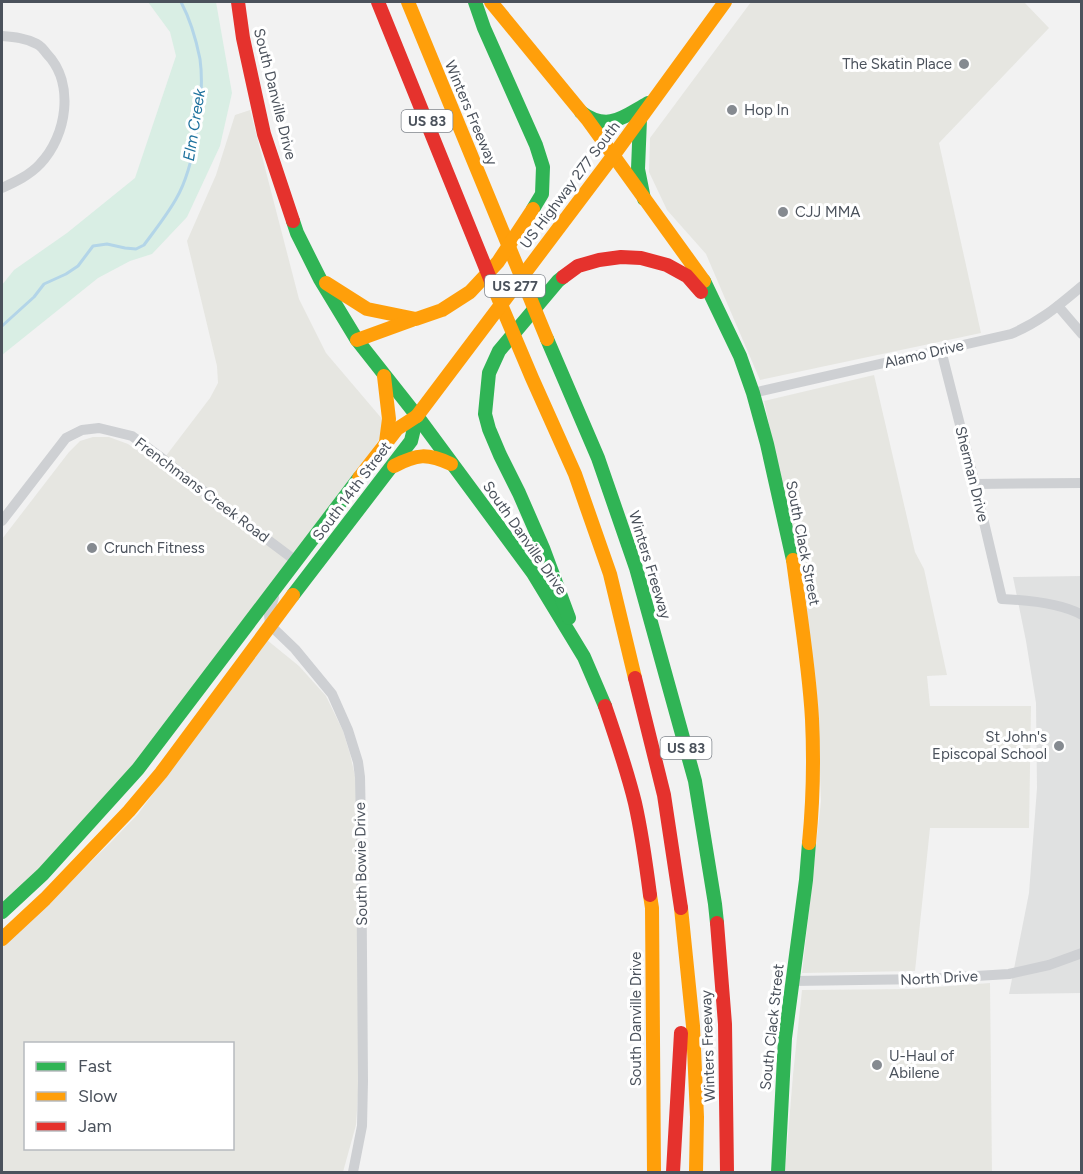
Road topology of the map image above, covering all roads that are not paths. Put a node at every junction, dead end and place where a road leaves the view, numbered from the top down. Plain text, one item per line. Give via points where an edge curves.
1 (238, 2) edge
2 (378, 2) edge
3 (408, 2) edge
4 (475, 2) edge
5 (491, 2) edge
6 (725, 2) edge
7 (2, 36) edge
8 (654, 100) junction
9 (581, 112) junction
10 (640, 118) junction
11 (613, 156) junction
12 (2, 188) edge
13 (644, 199) junction
14 (320, 279) junction
15 (1082, 286) edge
16 (1058, 306) junction
17 (723, 318) junction
18 (416, 319) junction
19 (1082, 334) edge
20 (357, 340) junction
21 (940, 350) junction
22 (384, 375) junction
23 (753, 393) junction
24 (417, 416) junction
25 (386, 442) junction
26 (453, 466) junction
27 (390, 468) junction
28 (1082, 483) edge
29 (975, 484) junction
30 (2, 521) edge
31 (296, 561) junction
32 (278, 586) junction
33 (1082, 615) edge
34 (270, 625) junction
35 (584, 657) junction
36 (2, 912) edge
37 (2, 939) edge
38 (685, 943) junction
39 (1082, 953) edge
40 (793, 981) junction
41 (724, 1002) junction
42 (353, 1173) edge
43 (654, 1173) edge
44 (673, 1173) edge
45 (696, 1173) edge
46 (727, 1173) edge
47 (740, 1173) edge
48 (778, 1173) edge

1 - 14 main road, South Danville Drive via 264,134 297,233
2 - 38 main road, Winters Freeway / US 83 via 575,474 610,574 664,795
3 - 41 main road, Winters Freeway / US 83 via 598,458 636,568 695,781 715,904
4 - 18 main road via 536,145 543,167 542,194 498,262 470,292 442,310
5 - 9 main road, South Clack Street
6 - 8 main road, US Highway 277 South / US 277
7 - 12 street via 40,45 54,61 63,81 65,105 55,145 40,164
8 - 9 main road via 605,122
8 - 10 main road, US Highway 277 South / US 277
9 - 11 main road, South Clack Street
10 - 11 main road, US Highway 277 South / US 277
10 - 13 main road via 638,169
11 - 13 main road, South Clack Street
11 - 24 main road, US Highway 277 South / US 277
13 - 17 main road, South Clack Street via 704,280
14 - 18 main road via 366,309
14 - 20 main road, South Danville Drive
15 - 16 street, Alamo Drive
16 - 19 street
16 - 21 street, Alamo Drive via 1027,328 1011,334
17 - 23 main road, South Clack Street
17 - 35 main road via 687,276 667,266 640,258 599,260 578,266 558,281 499,351 489,373 485,414 489,429 543,548
18 - 20 main road
20 - 22 main road, South Danville Drive
21 - 23 street, Alamo Drive
21 - 29 street, Sherman Drive
22 - 24 main road, South Danville Drive
22 - 25 main road via 389,419
23 - 40 main road, South Clack Street via 792,557 812,718 811,820
24 - 25 main road, South 14th Street
24 - 26 main road, South Danville Drive
24 - 27 main road, South 14th Street via 411,441
25 - 31 main road, South 14th Street
26 - 27 main road via 422,455
26 - 35 main road, South Danville Drive via 533,573
27 - 34 main road, South 14th Street
28 - 29 street
29 - 33 street, Sherman Drive via 1002,599 1029,600
30 - 31 street, Frenchmans Creek Road via 66,438 82,430 99,428 132,436
31 - 32 main road, South 14th Street
32 - 34 street via 269,614
32 - 36 main road, South 14th Street via 138,769 44,874
34 - 37 main road, South 14th Street via 129,811
34 - 42 street, South Bowie Drive via 332,694 358,762 363,1081 362,1126
35 - 43 main road, South Danville Drive via 620,750 645,853 652,908
38 - 44 main road
38 - 45 main road, Winters Freeway / US 83 via 693,1037
39 - 40 street, North Drive via 1009,974
40 - 48 main road, South Clack Street via 785,1038
41 - 46 main road, Winters Freeway / US 83
41 - 47 main road

